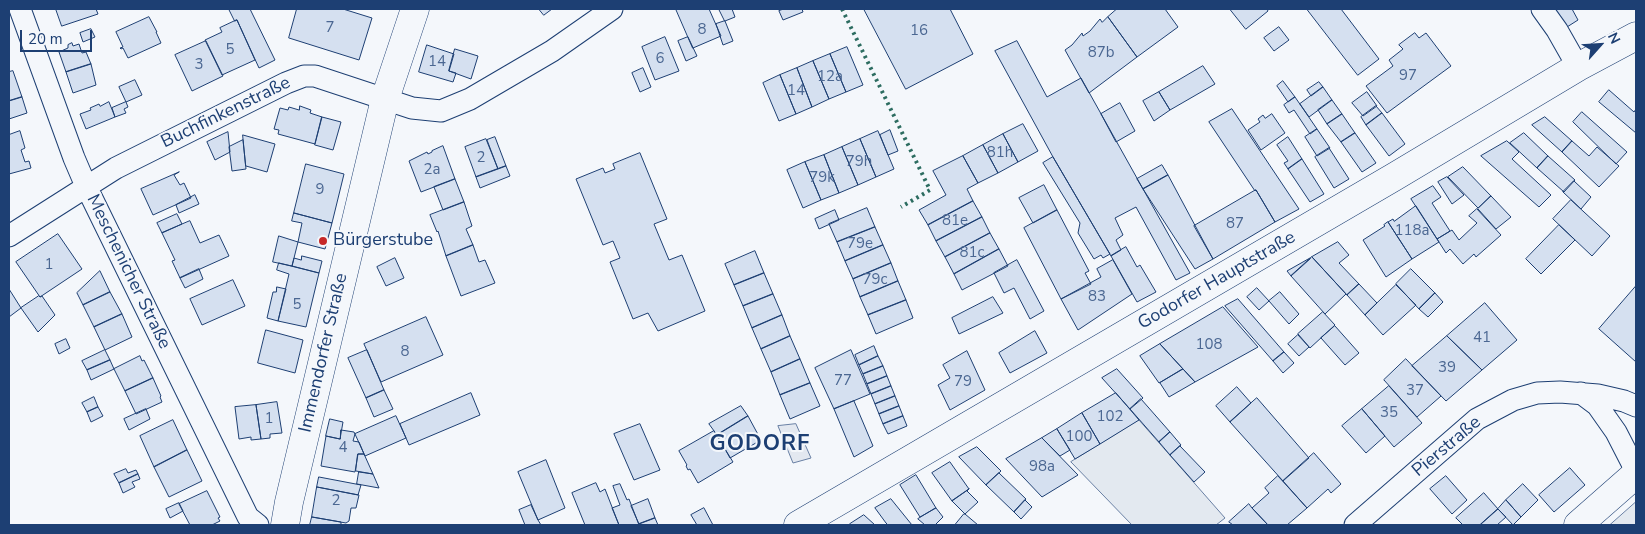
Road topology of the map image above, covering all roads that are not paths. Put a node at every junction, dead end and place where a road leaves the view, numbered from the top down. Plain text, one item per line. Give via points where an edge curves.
1 (20, 9) edge
2 (414, 9) edge
3 (612, 9) edge
4 (1542, 9) edge
5 (1636, 36) edge
6 (1578, 67) junction
7 (385, 99) junction
8 (86, 186) junction
9 (9, 236) edge
10 (1581, 393) junction
11 (1636, 406) edge
12 (1636, 472) edge
13 (258, 525) edge
14 (285, 525) edge
15 (798, 525) edge
16 (1355, 525) edge
17 (1578, 525) edge

1 - 8 street, Meschenicher Straße
2 - 7 street, Immendorfer Straße
3 - 7 street, Buchfinkenstraße via 552,51 470,99 441,111 412,108
4 - 6 street
5 - 6 street, Godorfer Hauptstraße
6 - 15 street, Godorfer Hauptstraße
7 - 8 street, Buchfinkenstraße via 315,76 304,76 116,168
7 - 14 street, Immendorfer Straße
8 - 9 street, Buchfinkenstraße
8 - 13 street, Meschenicher Straße via 248,517
10 - 11 street, Pierstraße
10 - 12 street via 1597,405 1616,432
10 - 16 street, Pierstraße via 1537,393 1513,400 1477,419
12 - 17 street

